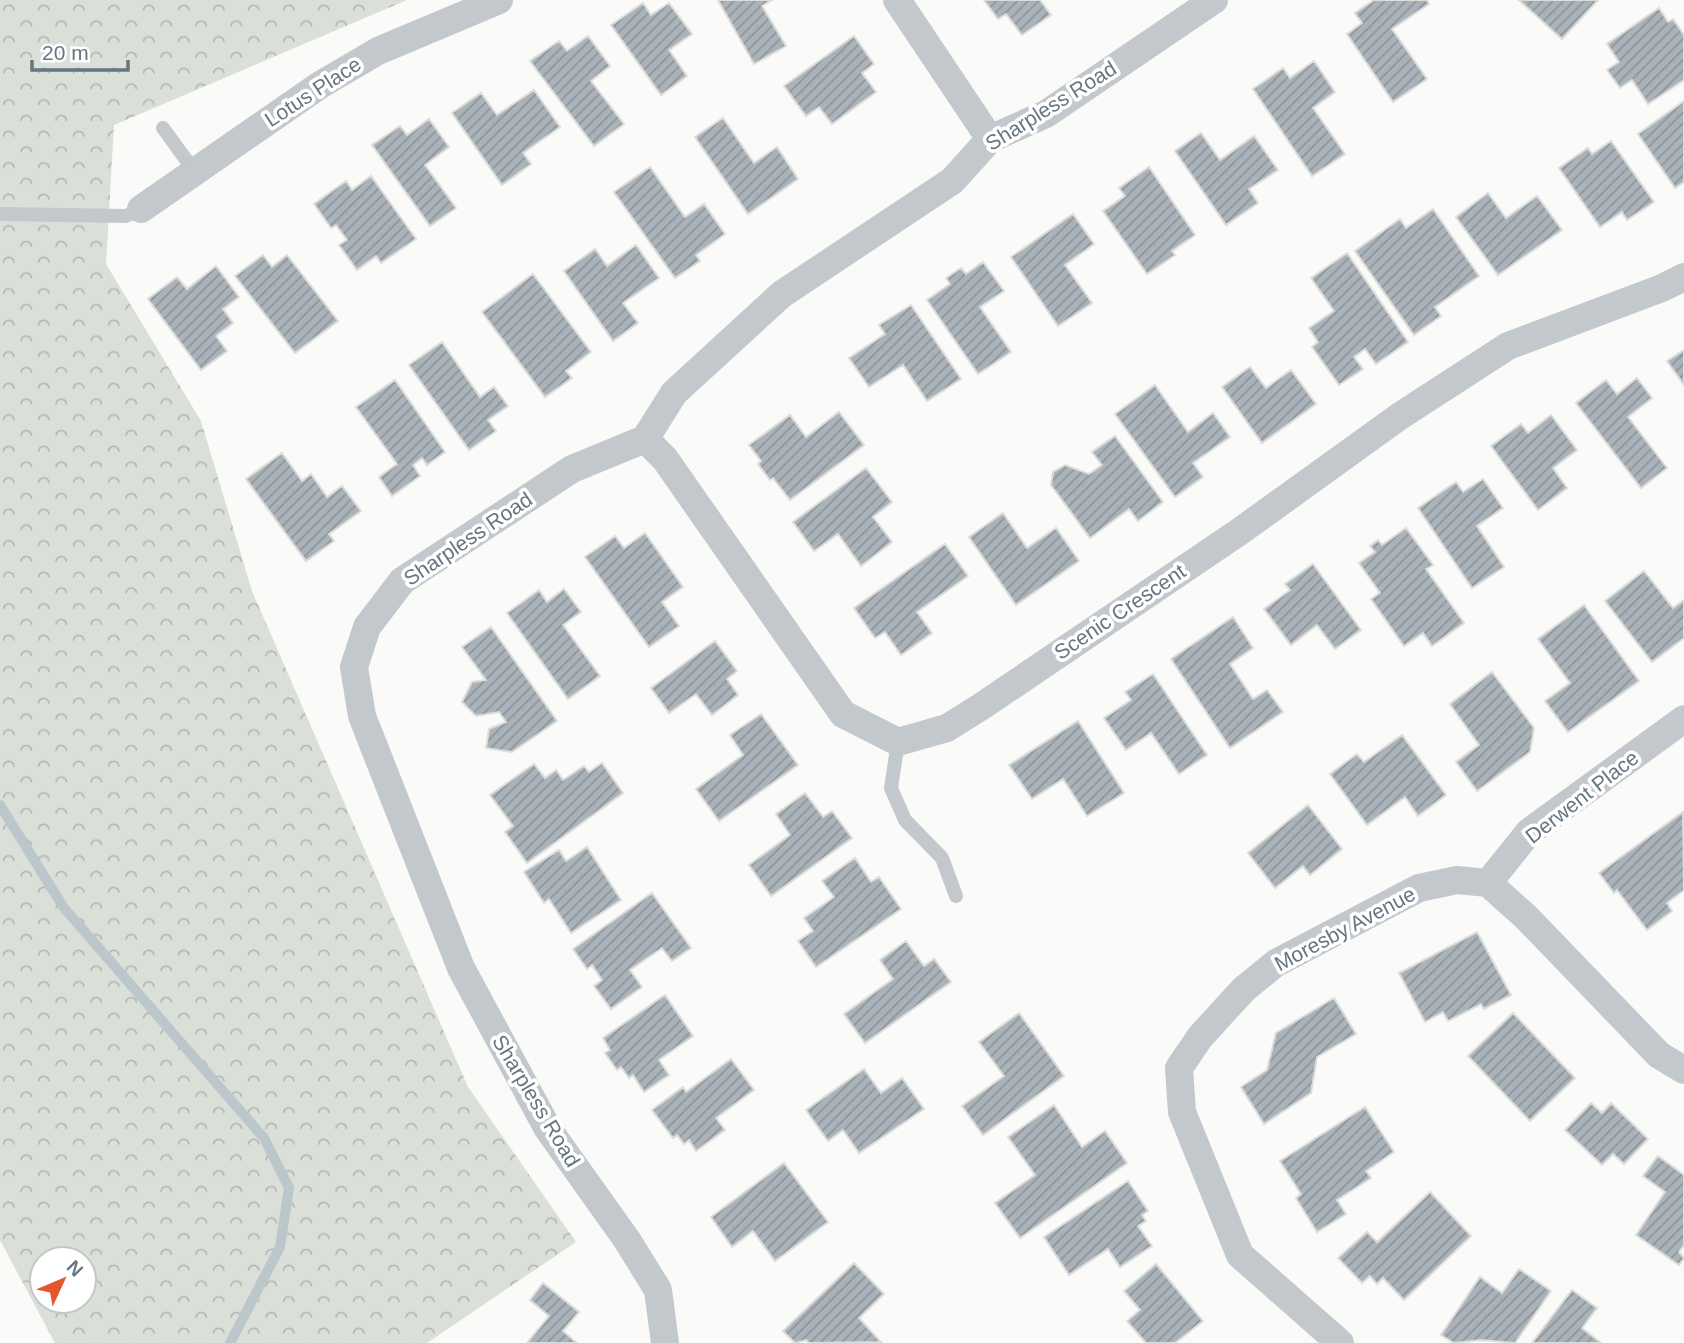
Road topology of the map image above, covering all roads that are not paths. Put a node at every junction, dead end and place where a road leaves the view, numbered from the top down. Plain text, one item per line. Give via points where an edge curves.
1 (499, 0) edge
2 (897, 0) edge
3 (1214, 0) edge
4 (163, 128) dead end
5 (990, 139) junction
6 (195, 172) junction
7 (141, 209) joint
8 (0, 214) edge
9 (1684, 277) edge
10 (645, 439) junction
11 (1684, 719) edge
12 (898, 741) junction
13 (1488, 883) junction
14 (956, 896) dead end
15 (1684, 1070) edge
16 (666, 1343) edge
17 (1340, 1343) edge

1 - 6 street, Lotus Place via 378,51 320,85
2 - 5 street
3 - 5 street, Sharpless Road via 1046,114
4 - 6 lane
5 - 10 street, Sharpless Road via 952,181 782,294 674,393
6 - 7 street, Lotus Place
7 - 8 lane via 127,216
9 - 12 street, Scenic Crescent via 1508,346 982,706 947,728
10 - 12 street via 665,459 843,714
10 - 16 street, Sharpless Road via 572,469 402,581 367,627 354,667 362,716 461,968 548,1129 658,1290
11 - 13 street, Derwent Place via 1529,832
12 - 14 lane via 891,788 905,820 942,858
13 - 15 street via 1659,1055
13 - 17 street, Moresby Avenue via 1457,880 1419,888 1276,963 1244,989 1179,1068 1182,1112 1240,1255

